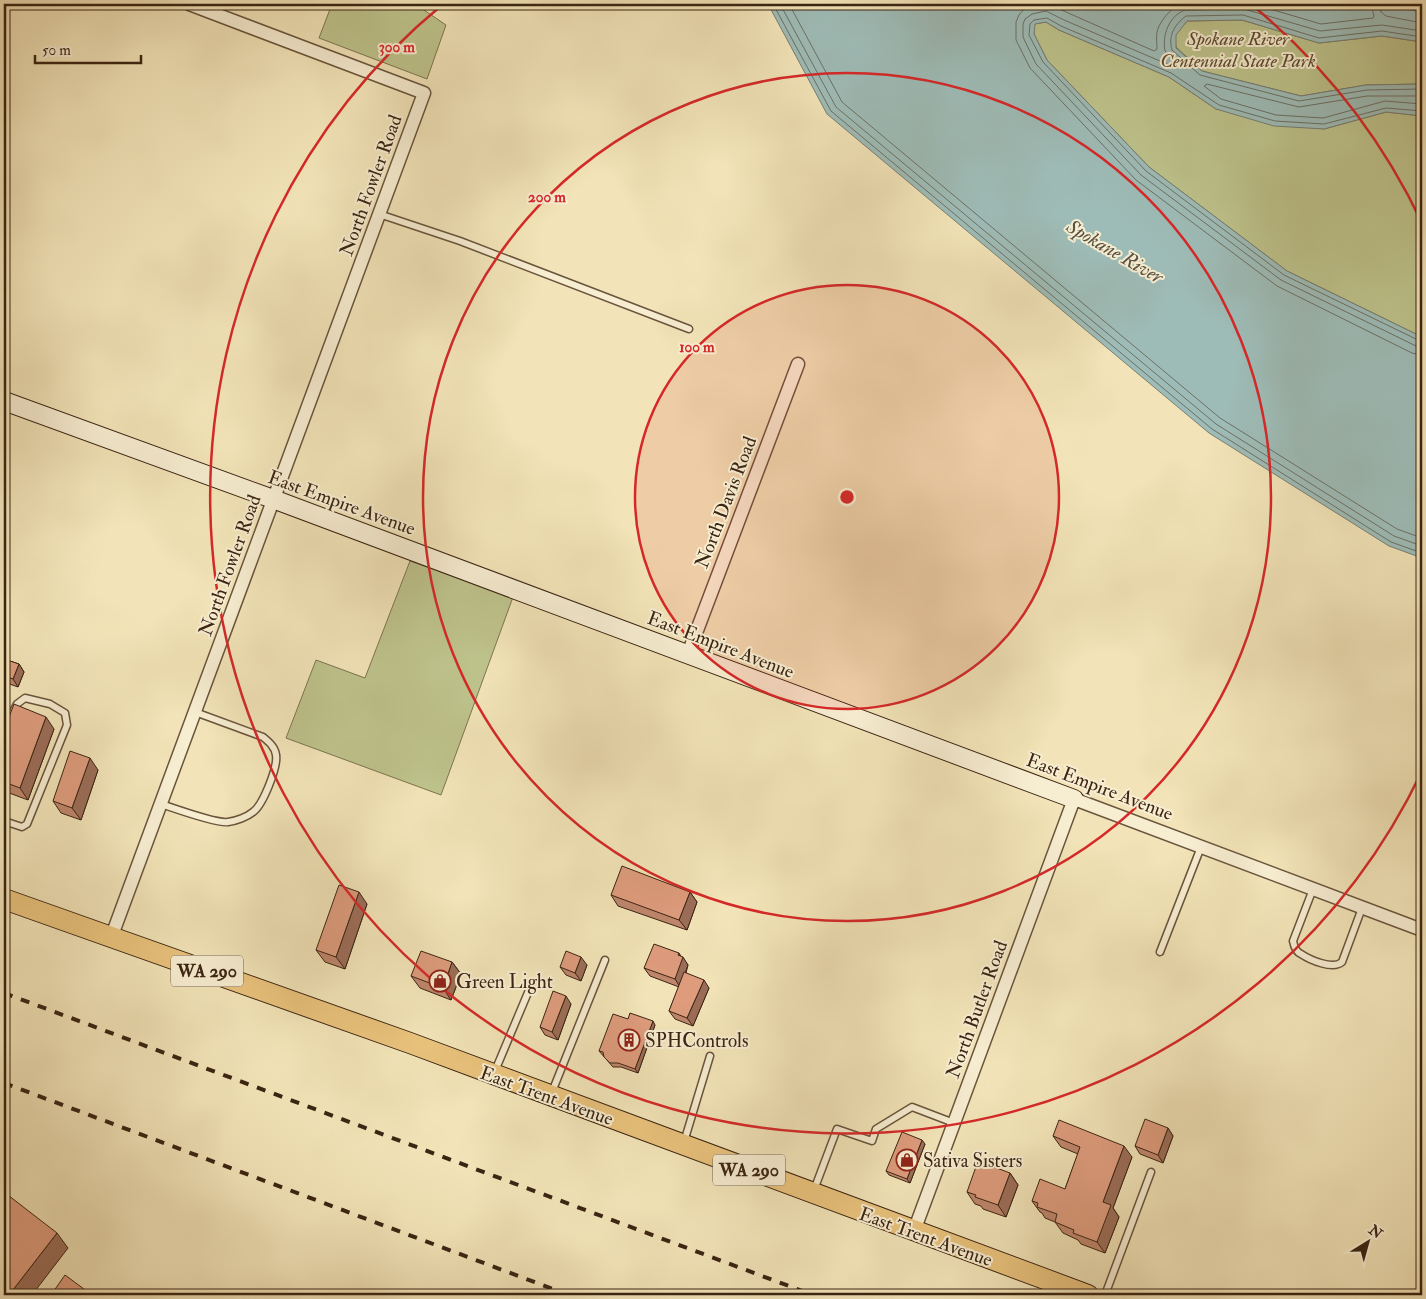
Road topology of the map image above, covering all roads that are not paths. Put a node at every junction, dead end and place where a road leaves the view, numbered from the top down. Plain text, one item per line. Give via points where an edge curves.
1 (189, 4) edge
2 (379, 214) junction
3 (689, 329) dead end
4 (798, 364) dead end
5 (4, 401) edge
6 (273, 499) junction
7 (688, 654) junction
8 (195, 712) junction
9 (10, 720) edge
10 (1074, 799) junction
11 (161, 804) junction
12 (4, 821) edge
13 (1201, 847) junction
14 (1313, 889) junction
15 (4, 899) edge
16 (1362, 908) junction
17 (1422, 930) edge
18 (111, 938) junction
19 (1160, 952) dead end
20 (605, 960) dead end
21 (532, 983) dead end
22 (710, 1056) dead end
23 (493, 1075) junction
24 (550, 1096) junction
25 (954, 1123) junction
26 (683, 1146) junction
27 (1151, 1172) dead end
28 (813, 1194) junction
29 (914, 1231) junction
30 (1091, 1295) edge

1 - 2 street, North Fowler Road via 424,93
2 - 3 lane via 460,241
2 - 6 street, North Fowler Road
4 - 7 street, North Davis Road
5 - 6 street, East Empire Avenue
6 - 7 street, East Empire Avenue
6 - 8 street, North Fowler Road
7 - 10 street, East Empire Avenue
8 - 11 street, North Fowler Road
8 - 11 lane via 263,737 272,744 276,756 264,796 254,812 225,823
9 - 12 lane via 17,704 25,698 50,704 65,714 67,725 27,824 22,827
10 - 13 street, East Empire Avenue
10 - 25 street, North Butler Road
11 - 18 street, North Fowler Road
13 - 14 street, East Empire Avenue
13 - 19 lane
14 - 16 street, East Empire Avenue
14 - 16 lane via 1293,941 1294,947 1300,954 1329,966 1342,962
15 - 18 main road, East Trent Avenue / WA 290
16 - 17 street, East Empire Avenue
18 - 23 main road, East Trent Avenue / WA 290
20 - 24 lane
21 - 23 lane
22 - 26 lane
23 - 24 main road, East Trent Avenue / WA 290
24 - 26 main road, East Trent Avenue / WA 290
25 - 28 lane via 912,1107 876,1130 872,1141 837,1129
25 - 29 street, North Butler Road
26 - 28 main road, East Trent Avenue / WA 290
27 - 30 lane
28 - 29 main road, East Trent Avenue / WA 290
29 - 30 main road, East Trent Avenue / WA 290

